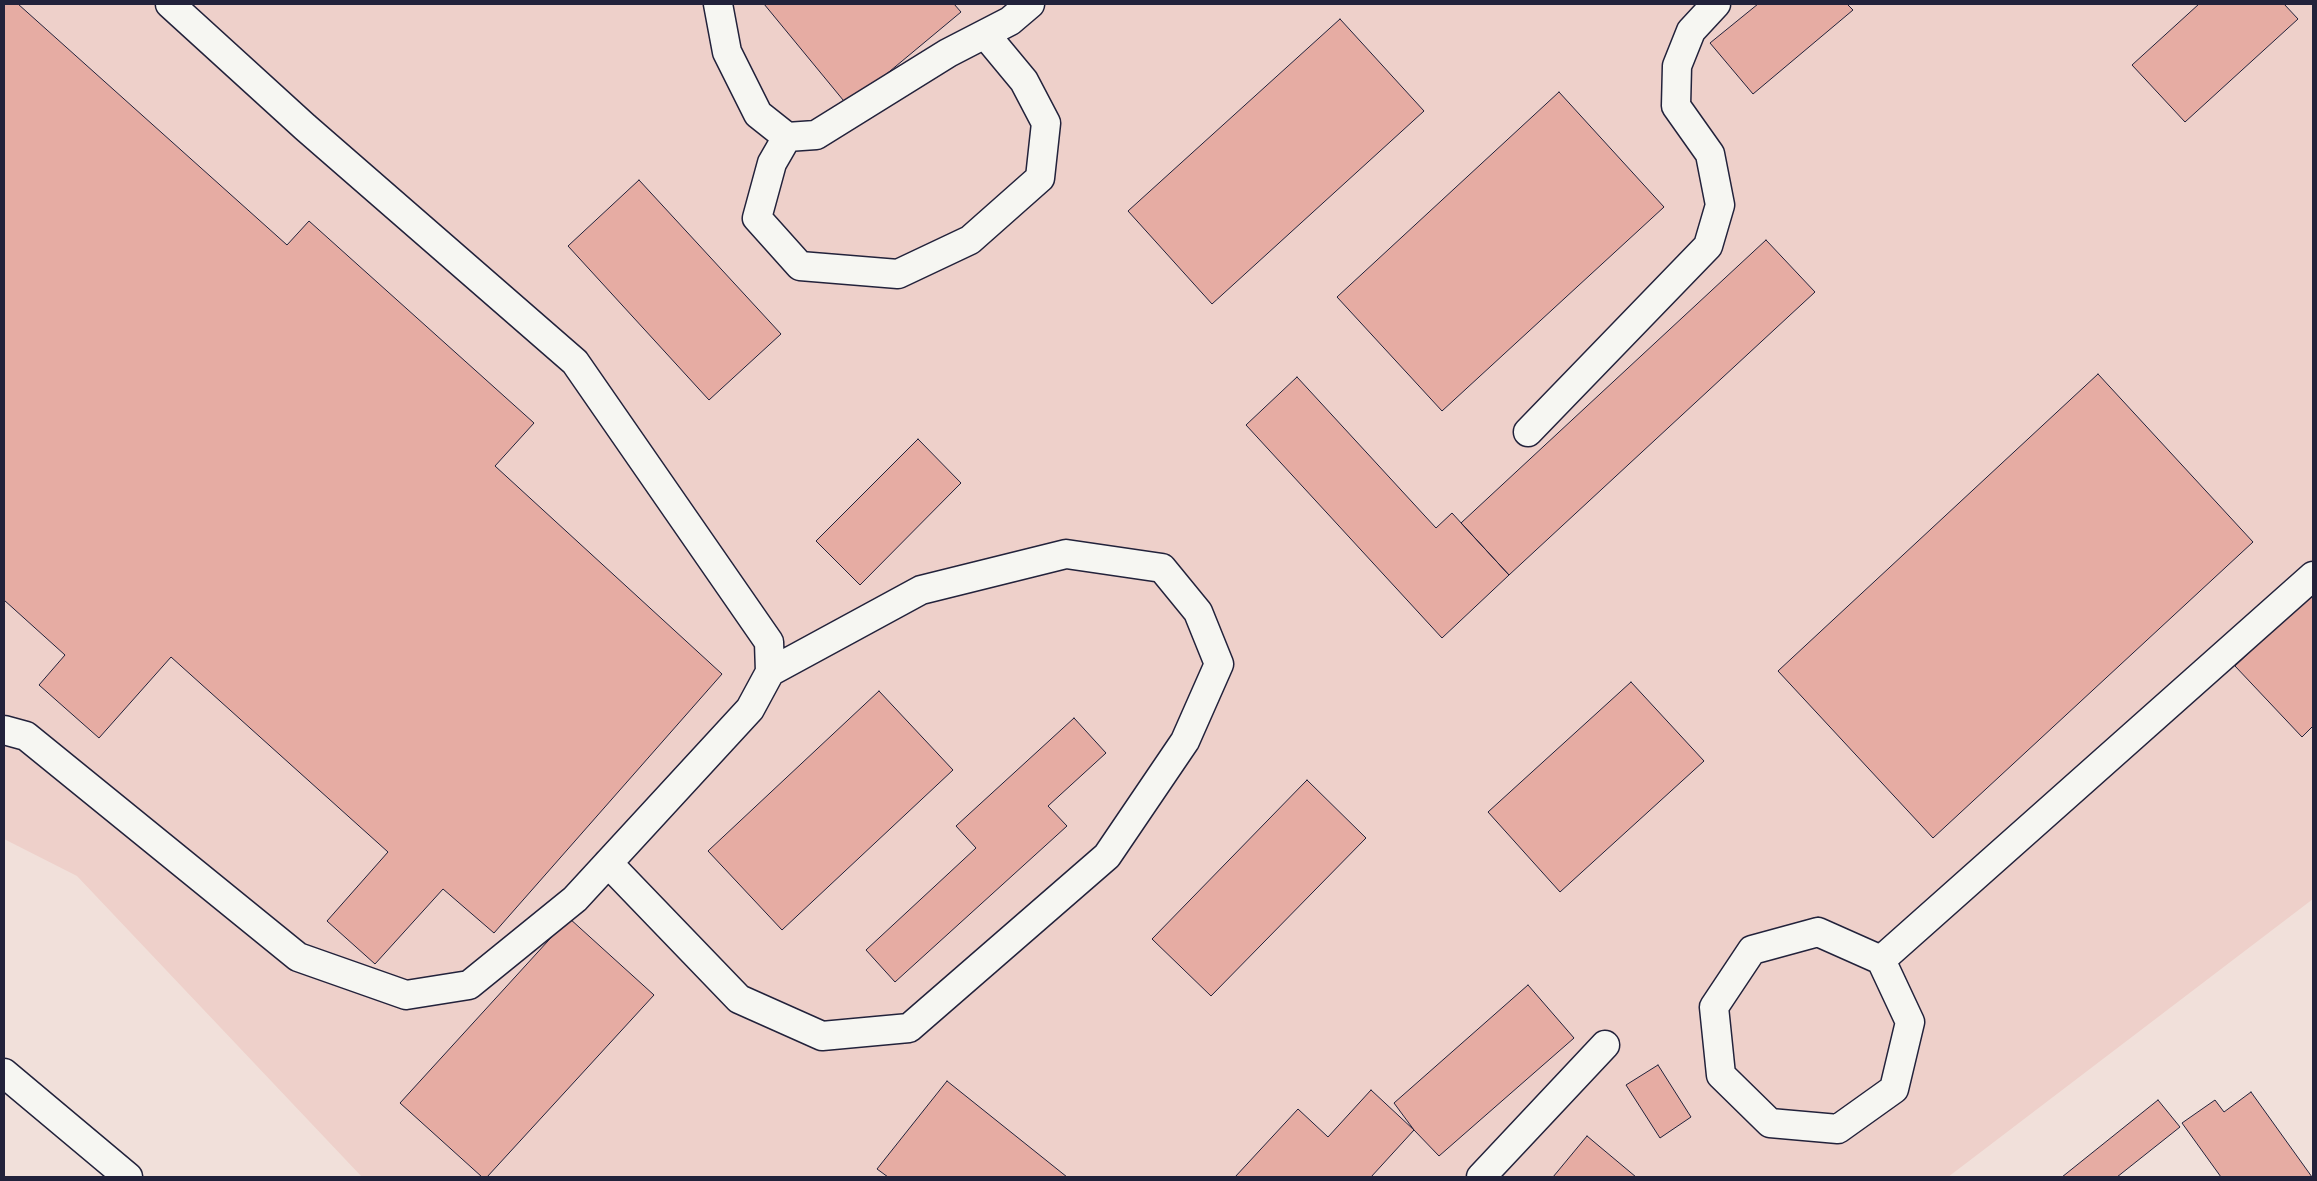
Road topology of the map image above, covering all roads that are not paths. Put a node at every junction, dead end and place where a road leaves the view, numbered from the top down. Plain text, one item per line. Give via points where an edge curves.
1 (170, 4) edge
2 (718, 4) edge
3 (1030, 4) edge
4 (1716, 4) edge
5 (985, 34) junction
6 (787, 137) junction
7 (1528, 432) dead end
8 (2313, 576) edge
9 (770, 672) junction
10 (4, 730) edge
11 (608, 863) junction
12 (1881, 960) junction
13 (1605, 1045) dead end
14 (4, 1073) edge
15 (128, 1177) edge
16 (1481, 1177) edge

1 - 9 street via 305,127 576,362 769,642
2 - 6 street via 727,52 758,114
3 - 5 street via 1010,21
4 - 7 street via 1691,31 1677,66 1676,106 1710,154 1720,205 1708,246
5 - 6 street via 948,53 816,135
5 - 6 street via 1024,81 1046,123 1040,178 970,240 898,274 800,266 757,218 772,163
8 - 12 street
9 - 11 street via 750,709
9 - 11 street via 921,590 1066,554 1162,568 1198,612 1219,664 1186,741 1106,856 909,1028 822,1036 739,999
10 - 11 street via 26,736 298,957 406,995 469,985 575,898
12 - 12 street via 1910,1022 1894,1088 1838,1129 1770,1123 1720,1075 1714,1007 1752,950 1818,932
13 - 16 street
14 - 15 street

